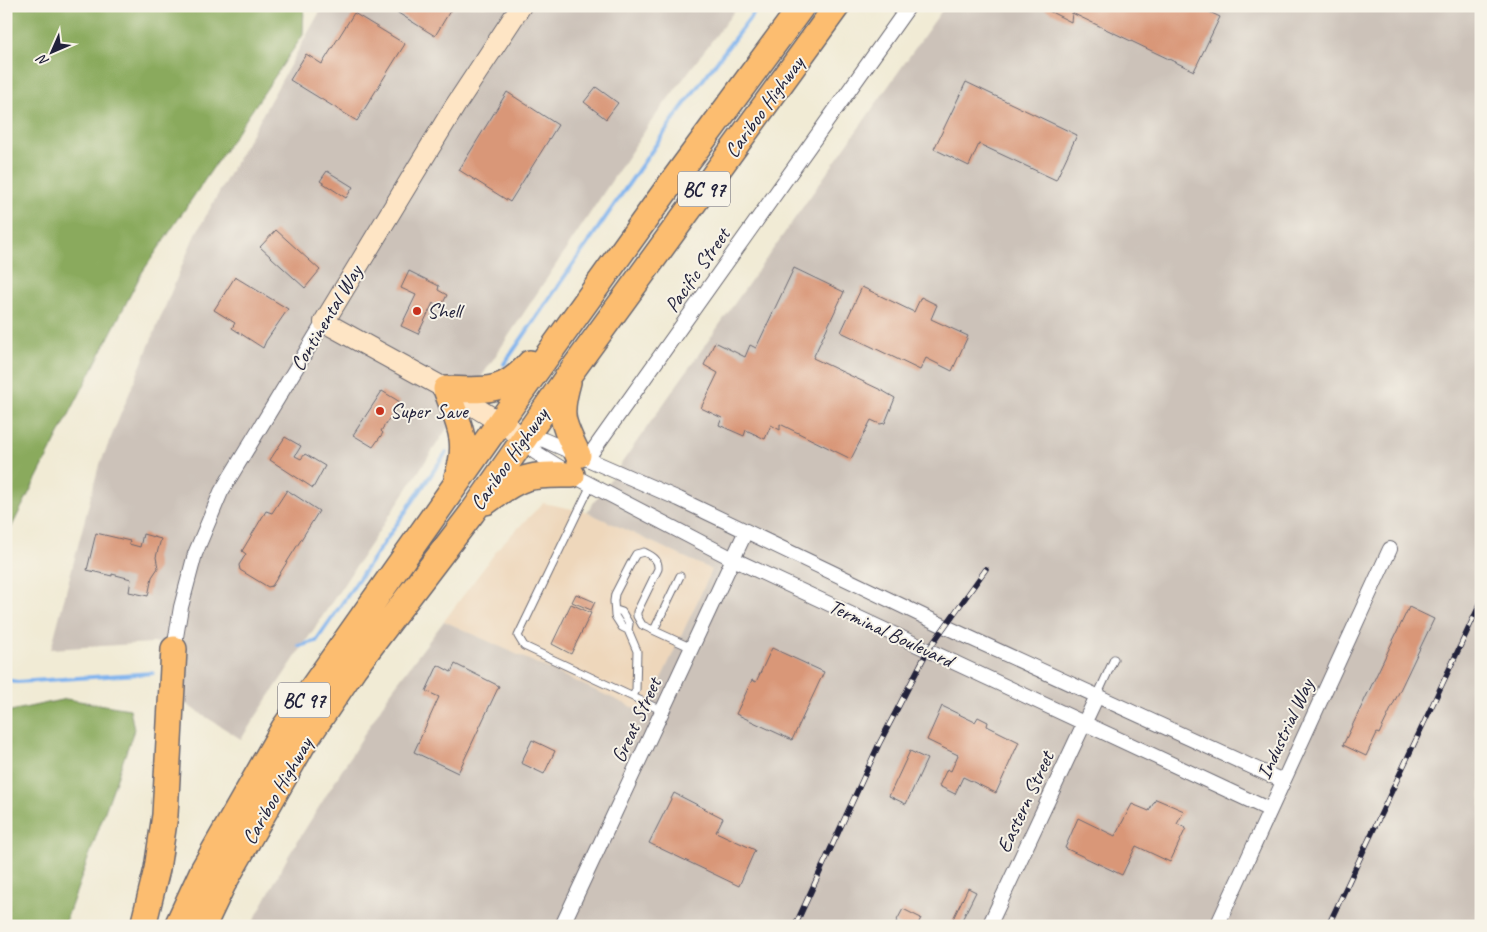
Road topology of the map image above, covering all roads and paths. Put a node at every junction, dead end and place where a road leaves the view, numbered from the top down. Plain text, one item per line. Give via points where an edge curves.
1 (521, 6) edge
2 (802, 6) edge
3 (837, 6) edge
4 (909, 6) edge
5 (664, 193) junction
6 (596, 288) junction
7 (324, 322) junction
8 (571, 372) junction
9 (446, 389) junction
10 (499, 422) junction
11 (525, 438) junction
12 (582, 469) junction
13 (454, 487) junction
14 (472, 513) junction
15 (746, 531) junction
16 (1390, 549) dead end
17 (734, 559) junction
18 (680, 576) dead end
19 (654, 630) junction
20 (692, 648) junction
21 (174, 649) joint
22 (1114, 659) dead end
23 (354, 668) junction
24 (634, 696) junction
25 (1097, 696) junction
26 (663, 711) junction
27 (1084, 724) junction
28 (1283, 781) junction
29 (1270, 810) junction
30 (143, 926) edge
31 (177, 926) edge
32 (203, 926) edge
33 (562, 926) edge
34 (989, 926) edge
35 (1217, 926) edge

1 - 7 street, Continental Way via 455,106
2 - 5 highway, Cariboo Highway / BC 97
3 - 8 highway, Cariboo Highway / BC 97
4 - 12 street, Pacific Street
5 - 6 highway, Cariboo Highway / BC 97
5 - 11 highway via 630,264 526,415 523,426
6 - 9 highway via 513,380 485,390
6 - 10 highway, Cariboo Highway / BC 97
7 - 9 street, Terminal Boulevard
7 - 21 street, Continental Way via 221,492 195,554
8 - 11 highway, Cariboo Highway / BC 97
8 - 12 highway via 562,412
9 - 10 street, Terminal Boulevard
9 - 13 highway via 464,447
10 - 11 street, Terminal Boulevard
10 - 13 highway, Cariboo Highway / BC 97
10 - 23 highway via 502,436 493,461 356,653
11 - 12 street, Terminal Boulevard via 544,440
11 - 12 street, Terminal Boulevard via 535,452
11 - 14 highway, Cariboo Highway / BC 97
12 - 14 highway via 522,479
12 - 15 street, Terminal Boulevard via 679,499
12 - 17 street, Terminal Boulevard
12 - 24 lane via 518,636 524,646
13 - 31 highway, Cariboo Highway / BC 97 via 284,728 204,870
14 - 23 highway, Cariboo Highway / BC 97
15 - 17 street, Great Street
15 - 25 street, Terminal Boulevard
16 - 28 street, Industrial Way
17 - 20 street, Great Street
17 - 27 street, Terminal Boulevard
18 - 19 lane
19 - 20 lane
19 - 24 lane via 642,625 637,612 658,569 657,561 640,552 633,559 614,601 615,616 628,630 637,650
20 - 26 street, Great Street
21 - 30 highway via 165,815 157,869
22 - 25 lane
23 - 32 highway, Cariboo Highway / BC 97 via 303,744 223,884
24 - 26 lane
25 - 27 street, Eastern Street
25 - 28 street, Terminal Boulevard
26 - 33 street, Great Street
27 - 29 street, Terminal Boulevard
27 - 34 street, Eastern Street
28 - 29 street, Industrial Way
29 - 35 street, Industrial Way

